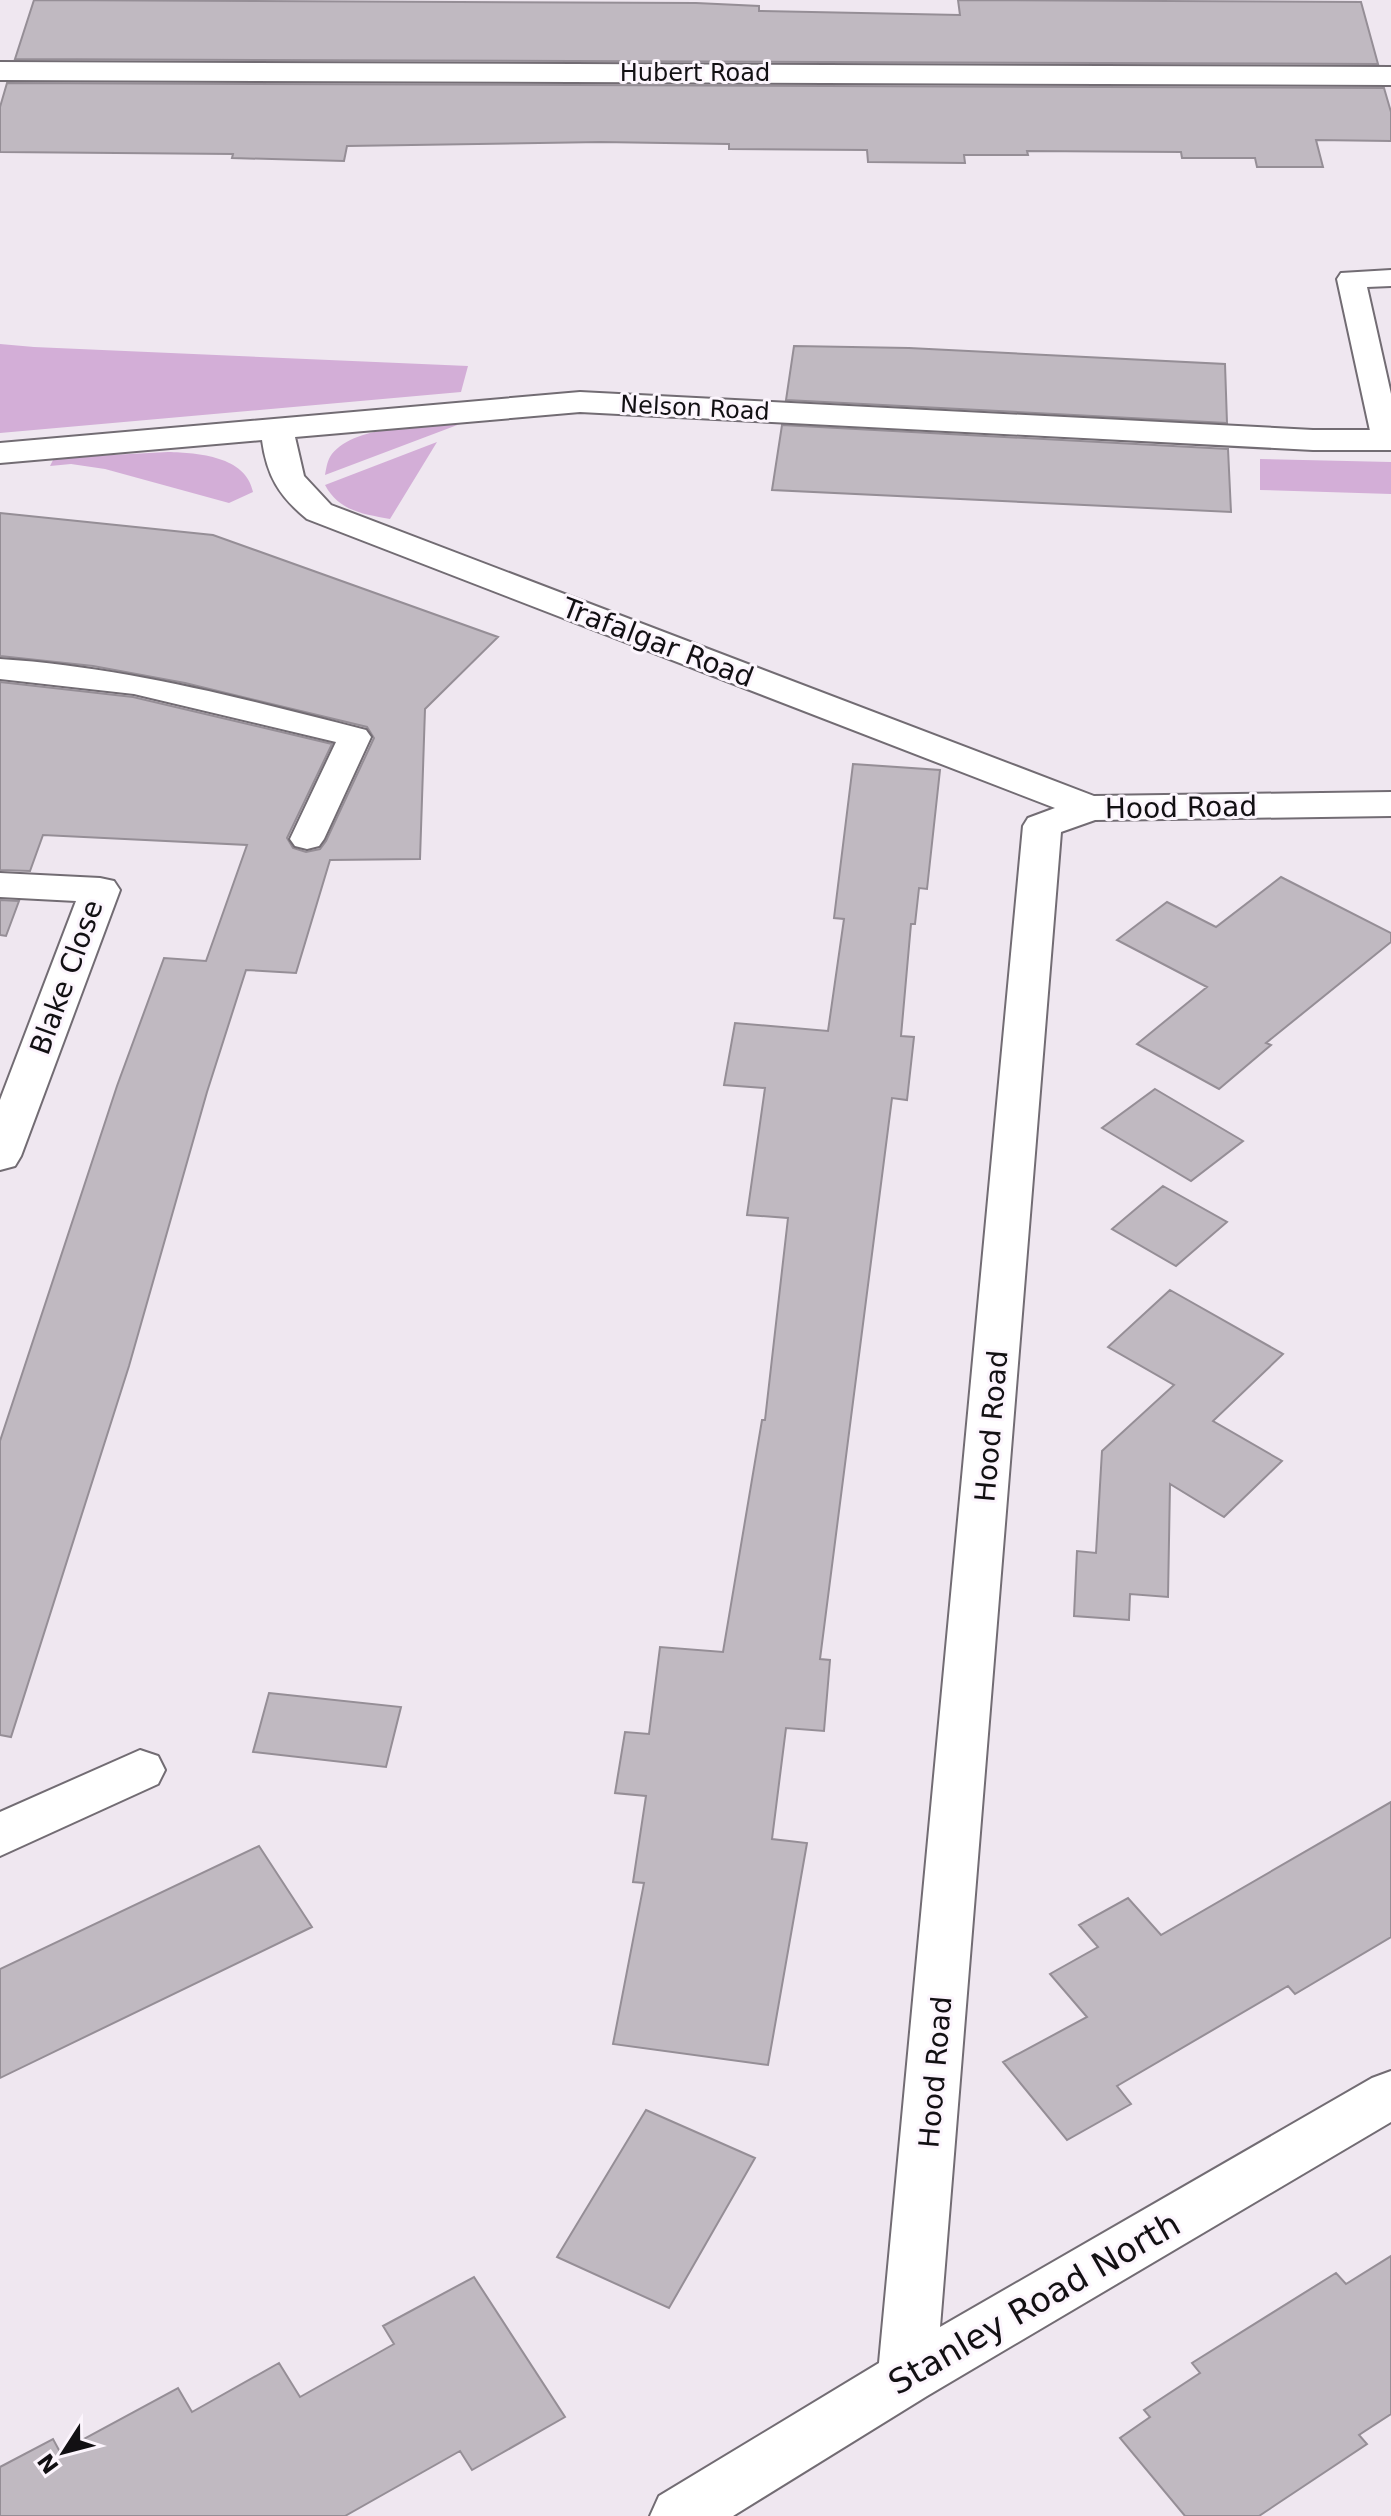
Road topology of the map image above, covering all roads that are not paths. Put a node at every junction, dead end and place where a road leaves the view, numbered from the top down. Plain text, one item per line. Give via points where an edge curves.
1 (0, 71) edge
2 (1391, 76) edge
3 (1391, 278) edge
4 (277, 428) junction
5 (1389, 440) edge
6 (0, 453) edge
7 (0, 669) edge
8 (1391, 804) edge
9 (1090, 808) junction
10 (307, 839) dead end
11 (0, 885) edge
12 (0, 1156) edge
13 (140, 1770) dead end
14 (0, 1835) edge
15 (1391, 2094) edge
16 (907, 2377) junction
17 (680, 2516) edge

1 - 2 street, Hubert Road
3 - 5 lane via 1351,279
4 - 5 street, Nelson Road via 580,402
4 - 6 street, Nelson Road
4 - 9 street, Trafalgar Road via 293,492 319,512
7 - 10 lane via 54,671 202,699 355,737
8 - 9 street, Hood Road
9 - 16 street, Hood Road via 1042,826
11 - 12 street, Blake Close via 100,890
13 - 14 street
15 - 16 street, Stanley Road North
16 - 17 street, Stanley Road North

